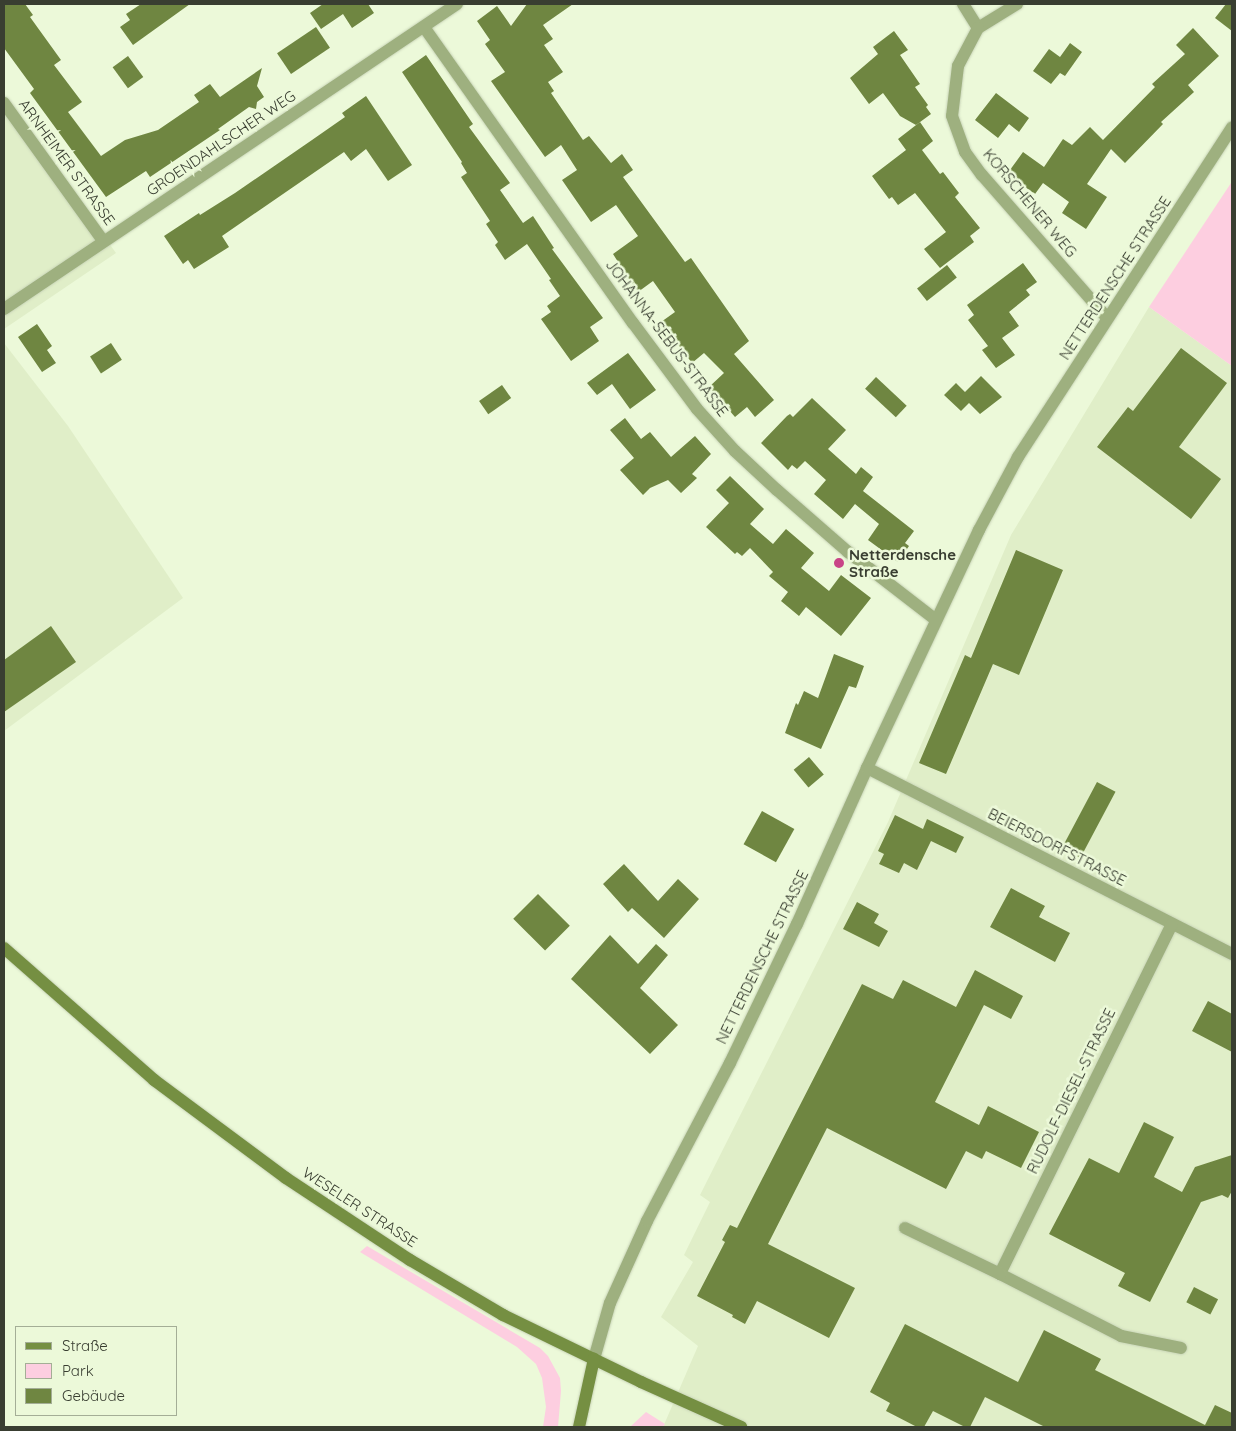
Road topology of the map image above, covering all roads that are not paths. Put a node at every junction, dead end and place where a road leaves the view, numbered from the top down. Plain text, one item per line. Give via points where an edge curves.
1 (457, 4) edge
2 (963, 4) edge
3 (1017, 4) edge
4 (424, 27) junction
5 (978, 28) junction
6 (4, 102) edge
7 (1232, 127) edge
8 (103, 241) junction
9 (4, 309) edge
10 (1107, 318) junction
11 (936, 620) junction
12 (867, 768) junction
13 (1172, 924) junction
14 (4, 948) edge
15 (1232, 954) edge
16 (905, 1228) dead end
17 (1000, 1274) junction
18 (1181, 1348) dead end
19 (594, 1359) junction
20 (579, 1427) edge
21 (741, 1427) edge

1 - 4 street, GROENDAHLSCHER WEG
2 - 5 street
3 - 5 street
4 - 8 street, GROENDAHLSCHER WEG
4 - 11 street, JOHANNA-SEBUS-STRASSE via 697,409 777,490 848,552
5 - 10 street, KORSCHENER WEG via 958,66 952,116 965,152 982,176
6 - 8 street, ARNHEIMER STRASSE
7 - 10 street, NETTERDENSCHE STRASSE
8 - 9 street, GROENDAHLSCHER WEG
10 - 11 street, NETTERDENSCHE STRASSE via 1018,456
11 - 12 street, NETTERDENSCHE STRASSE
12 - 13 street, BEIERSDORFSTRASSE
12 - 19 street, NETTERDENSCHE STRASSE via 730,1063 647,1221 610,1303
13 - 15 street, BEIERSDORFSTRASSE
13 - 17 street, RUDOLF-DIESEL-STRASSE
14 - 19 main road, WESELER STRASSE via 154,1080 286,1178 427,1270 503,1314
16 - 17 street
17 - 18 street via 1121,1336
19 - 20 main road, NETTERDENSCHE STRASSE
19 - 21 main road, WESELER STRASSE

